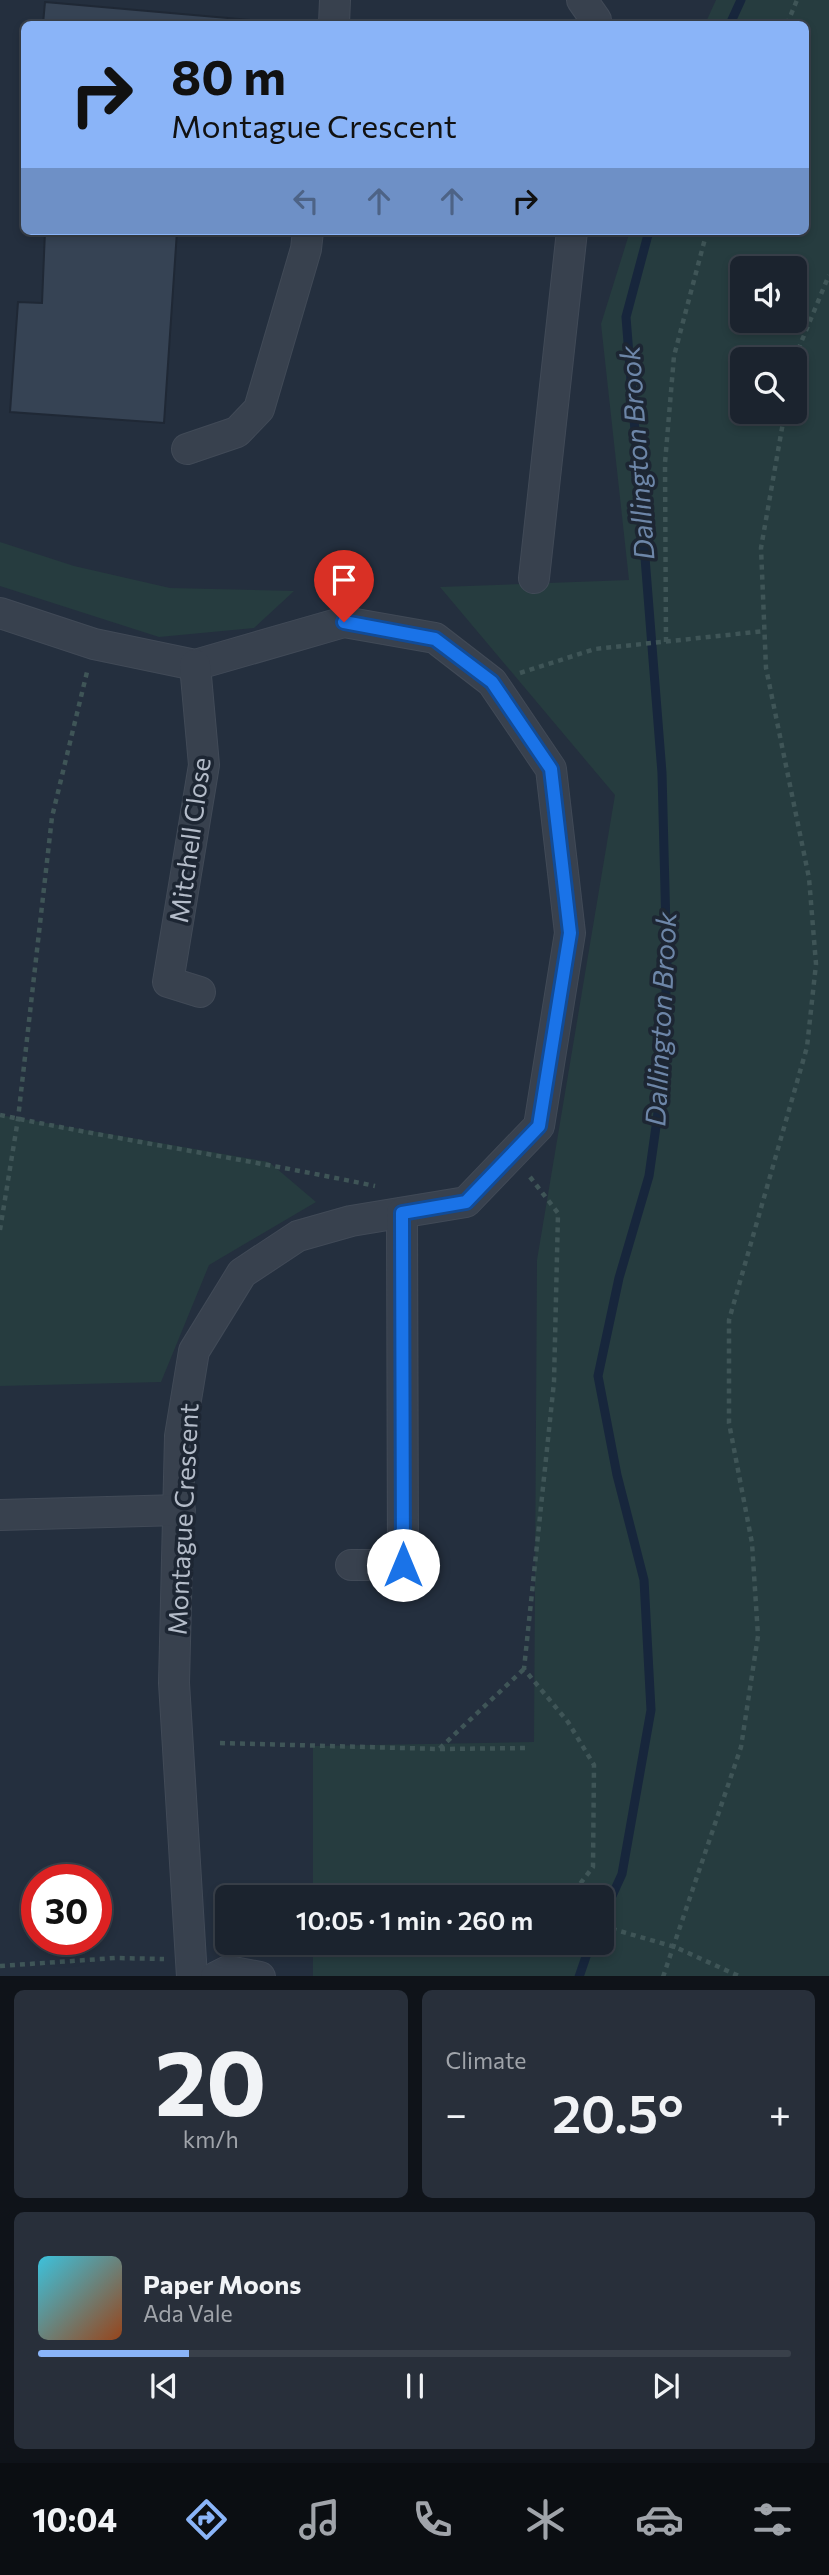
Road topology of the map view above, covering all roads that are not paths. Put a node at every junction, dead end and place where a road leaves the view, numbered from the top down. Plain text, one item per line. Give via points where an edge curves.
1 (335, 0) edge
2 (582, 0) edge
3 (334, 21) edge
4 (596, 21) edge
5 (308, 235) edge
6 (572, 235) edge
7 (187, 449) dead end
8 (534, 578) dead end
9 (0, 613) edge
10 (195, 665) junction
11 (200, 992) dead end
12 (402, 1213) junction
13 (180, 1510) junction
14 (0, 1515) edge
15 (351, 1565) dead end
16 (184, 1968) edge
17 (216, 1976) edge
18 (260, 1976) edge

1 - 3 street
2 - 4 street
5 - 7 street via 259,408 237,432
6 - 8 street
9 - 10 street, Montague Crescent via 94,644
10 - 11 street, Mitchell Close via 204,765 168,982
10 - 12 street, Montague Crescent via 344,622 435,639 492,682 551,769 570,933 539,1126 466,1202
12 - 13 street, Montague Crescent via 298,1236 242,1273 194,1351 180,1436
12 - 15 street via 403,1565
13 - 14 street
13 - 16 street, Montague Crescent via 174,1683
17 - 18 street via 228,1971

